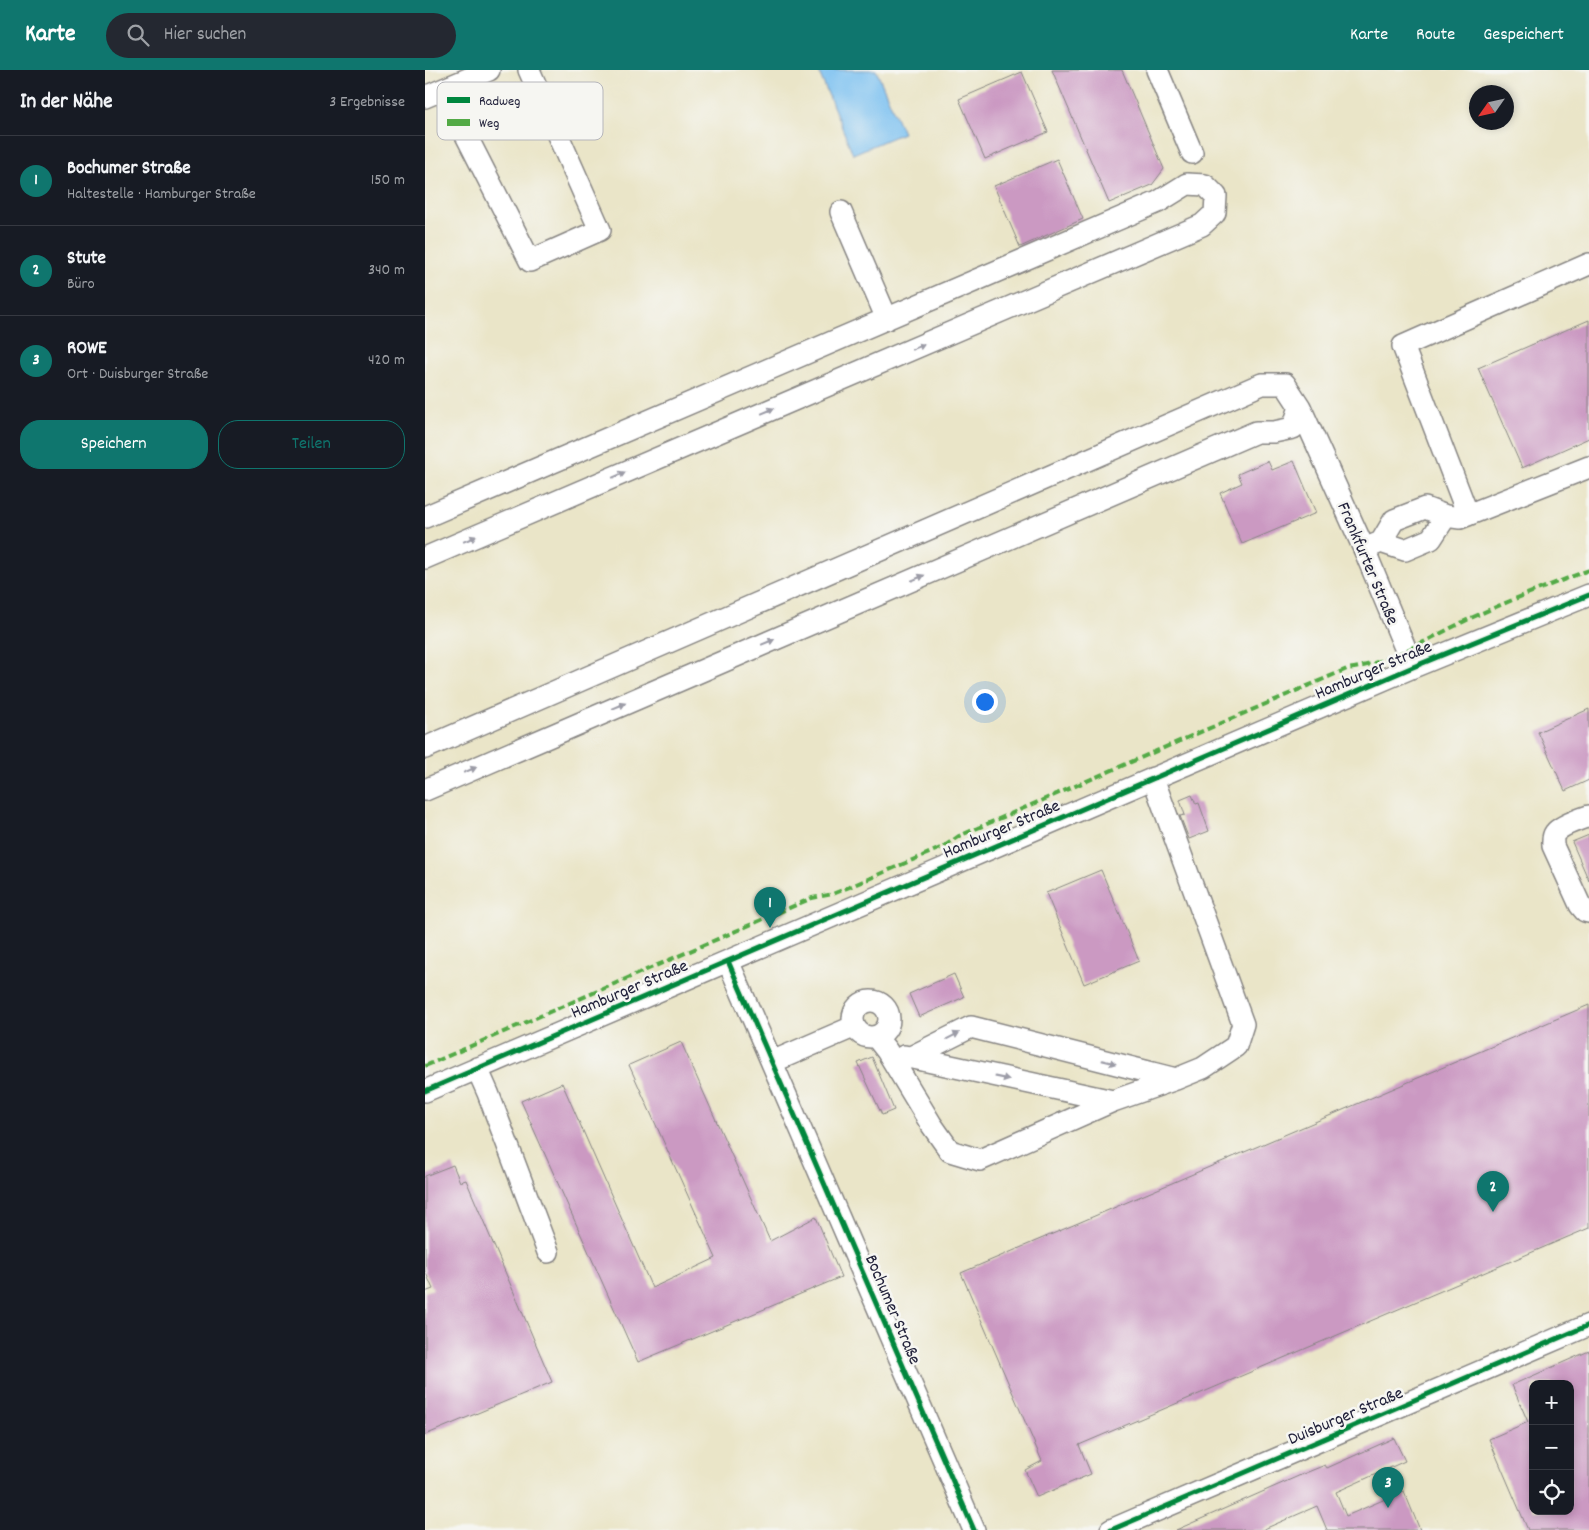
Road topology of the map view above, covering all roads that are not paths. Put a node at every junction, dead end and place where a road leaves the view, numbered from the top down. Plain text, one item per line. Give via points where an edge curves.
1 (489, 70) edge
2 (529, 70) edge
3 (1157, 70) edge
4 (462, 82) edge
5 (534, 82) edge
6 (460, 140) edge
7 (560, 140) edge
8 (1192, 152) dead end
9 (841, 212) dead end
10 (1589, 264) edge
11 (887, 319) junction
12 (1300, 407) junction
13 (1589, 467) edge
14 (1468, 515) junction
15 (425, 517) edge
16 (1443, 520) junction
17 (1379, 545) junction
18 (425, 558) edge
19 (1589, 595) edge
20 (1413, 667) junction
21 (425, 748) edge
22 (1153, 778) junction
23 (425, 790) edge
24 (1589, 816) edge
25 (1589, 912) edge
26 (728, 961) junction
27 (853, 1026) junction
28 (881, 1044) junction
29 (909, 1058) junction
30 (771, 1062) junction
31 (477, 1068) junction
32 (1176, 1079) junction
33 (425, 1091) edge
34 (1113, 1100) junction
35 (548, 1252) dead end
36 (1589, 1325) edge
37 (973, 1530) edge
38 (1111, 1530) edge

1 - 4 street
2 - 5 street
3 - 8 street
6 - 7 street via 530,261 600,230
9 - 11 street
10 - 14 street via 1403,346
11 - 15 street
18 -> 11 street via 1202,225 1215,213 1216,196 1205,185 1187,184 1158,202
12 - 17 street, Frankfurter Straße via 1336,486
12 - 21 street, Frankfurter Straße via 1285,384 1262,384
23 -> 12 street via 1256,432 1293,428
13 - 14 street
14 - 16 street
16 - 17 street via 1431,539 1405,550
16 - 17 street via 1425,508 1394,520
17 - 20 street, Frankfurter Straße
19 - 20 street, Hamburger Straße
20 - 22 street, Hamburger Straße
22 - 26 street, Hamburger Straße
22 - 32 street via 1243,1024 1235,1046 1203,1068
24 - 25 street via 1561,828 1553,840 1579,905
26 - 30 street, Bochumer Straße
26 - 31 street, Hamburger Straße
27 - 28 street via 859,1034
27 - 28 street via 855,1009 861,1003 879,1002 889,1016
27 - 30 street
28 - 29 street
28 - 34 street via 950,1151 980,1160
29 -> 32 street via 971,1027
29 -> 34 street
30 - 37 street, Bochumer Straße
31 - 33 street, Hamburger Straße
31 - 35 street
32 - 34 street
36 - 38 street, Duisburger Straße

